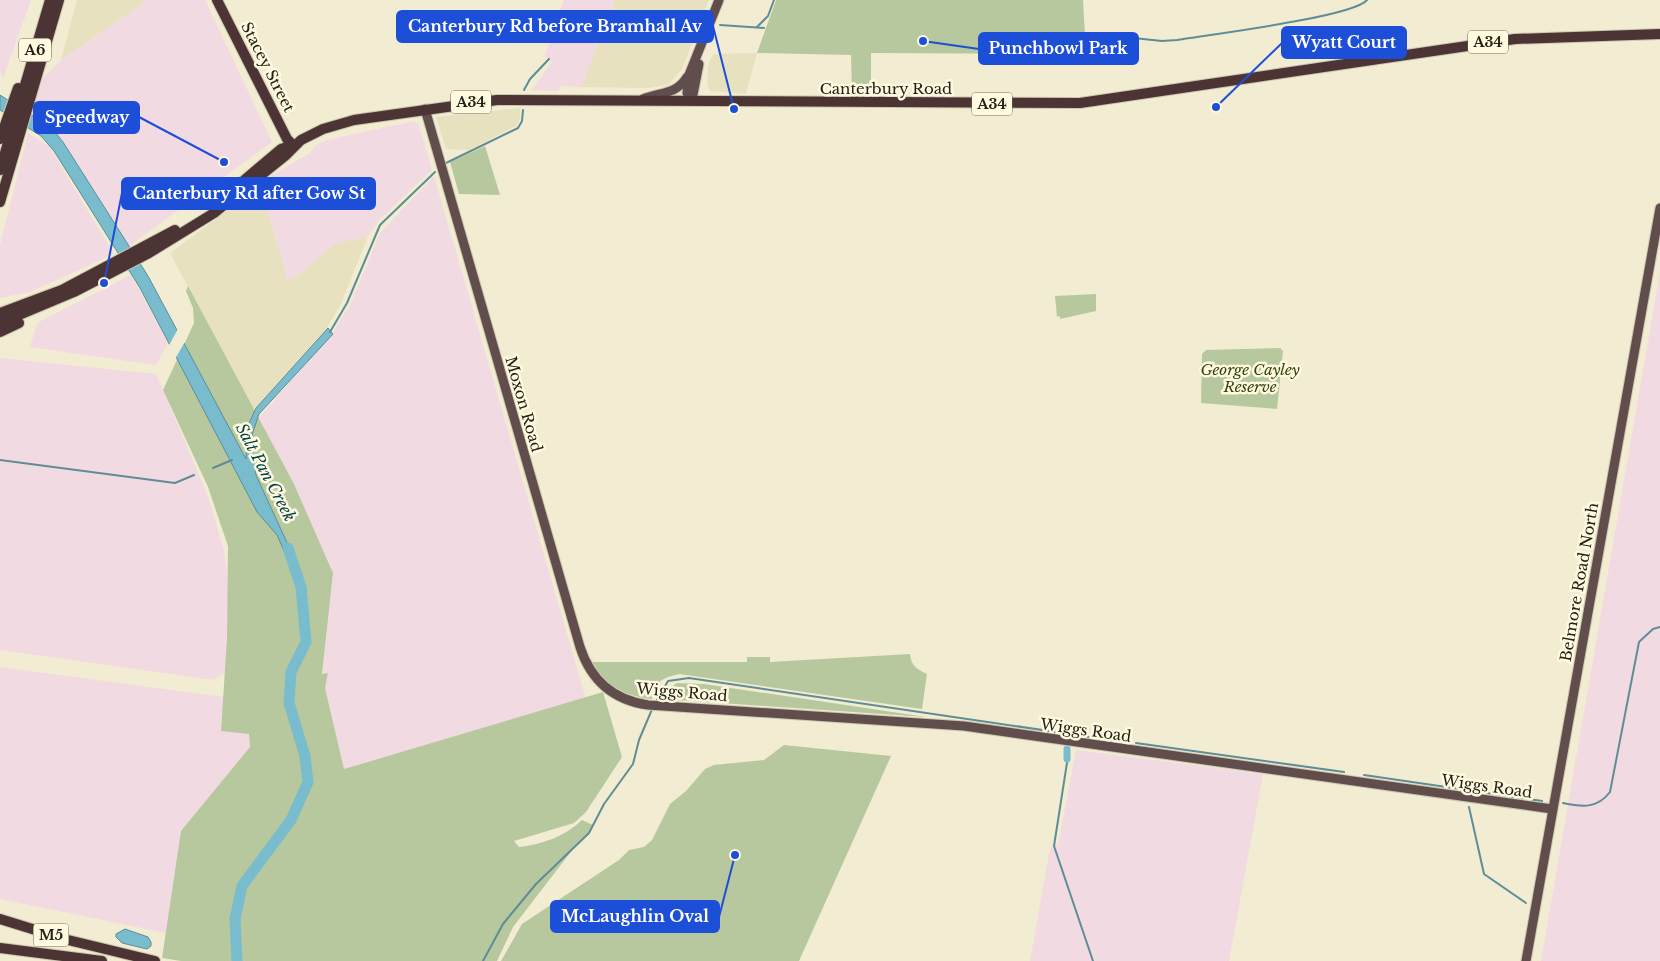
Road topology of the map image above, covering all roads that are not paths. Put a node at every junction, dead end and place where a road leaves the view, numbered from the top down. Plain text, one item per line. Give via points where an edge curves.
1 (50, 0) edge
2 (59, 0) edge
3 (217, 0) edge
4 (719, 0) edge
5 (1660, 34) edge
6 (701, 47) junction
7 (689, 74) junction
8 (20, 100) junction
9 (640, 100) junction
10 (692, 100) junction
11 (425, 110) junction
12 (0, 139) edge
13 (293, 145) junction
14 (0, 170) edge
15 (0, 202) edge
16 (1660, 208) edge
17 (122, 264) junction
18 (38, 308) junction
19 (0, 313) edge
20 (0, 323) edge
21 (0, 332) edge
22 (615, 695) joint
23 (1552, 810) junction
24 (0, 919) edge
25 (0, 948) edge
26 (102, 961) edge
27 (155, 961) edge
28 (1526, 961) edge

1 - 8 highway, A6
2 - 8 highway, A6
3 - 13 highway, Stacey Street
4 - 6 main road
5 - 10 highway, Canterbury Road / A34 via 1515,39 1080,103
6 - 7 main road
6 - 10 main road
7 - 9 main road via 675,90
7 - 10 main road via 687,93
8 - 12 highway
8 - 14 highway, A6
8 - 15 highway, A6
9 - 10 highway, Canterbury Road / A34
9 - 11 highway, Canterbury Road / A34 via 497,100
11 - 13 highway, Canterbury Road / A34 via 343,123 313,133
11 - 22 main road, Moxon Road via 580,647 593,676
13 - 17 highway, Canterbury Road / A34 via 286,155 214,213
16 - 23 main road, Belmore Road North
17 - 18 highway, Canterbury Road / A34 via 74,292
17 - 19 highway, Canterbury Road / A34 via 40,300
18 - 20 highway, Canterbury Road / A34
18 - 21 highway via 29,318
22 - 23 main road, Wiggs Road via 648,705 964,726
23 - 28 main road, Belmore Road North
24 - 27 highway, M5 via 75,942
25 - 26 highway, M5

